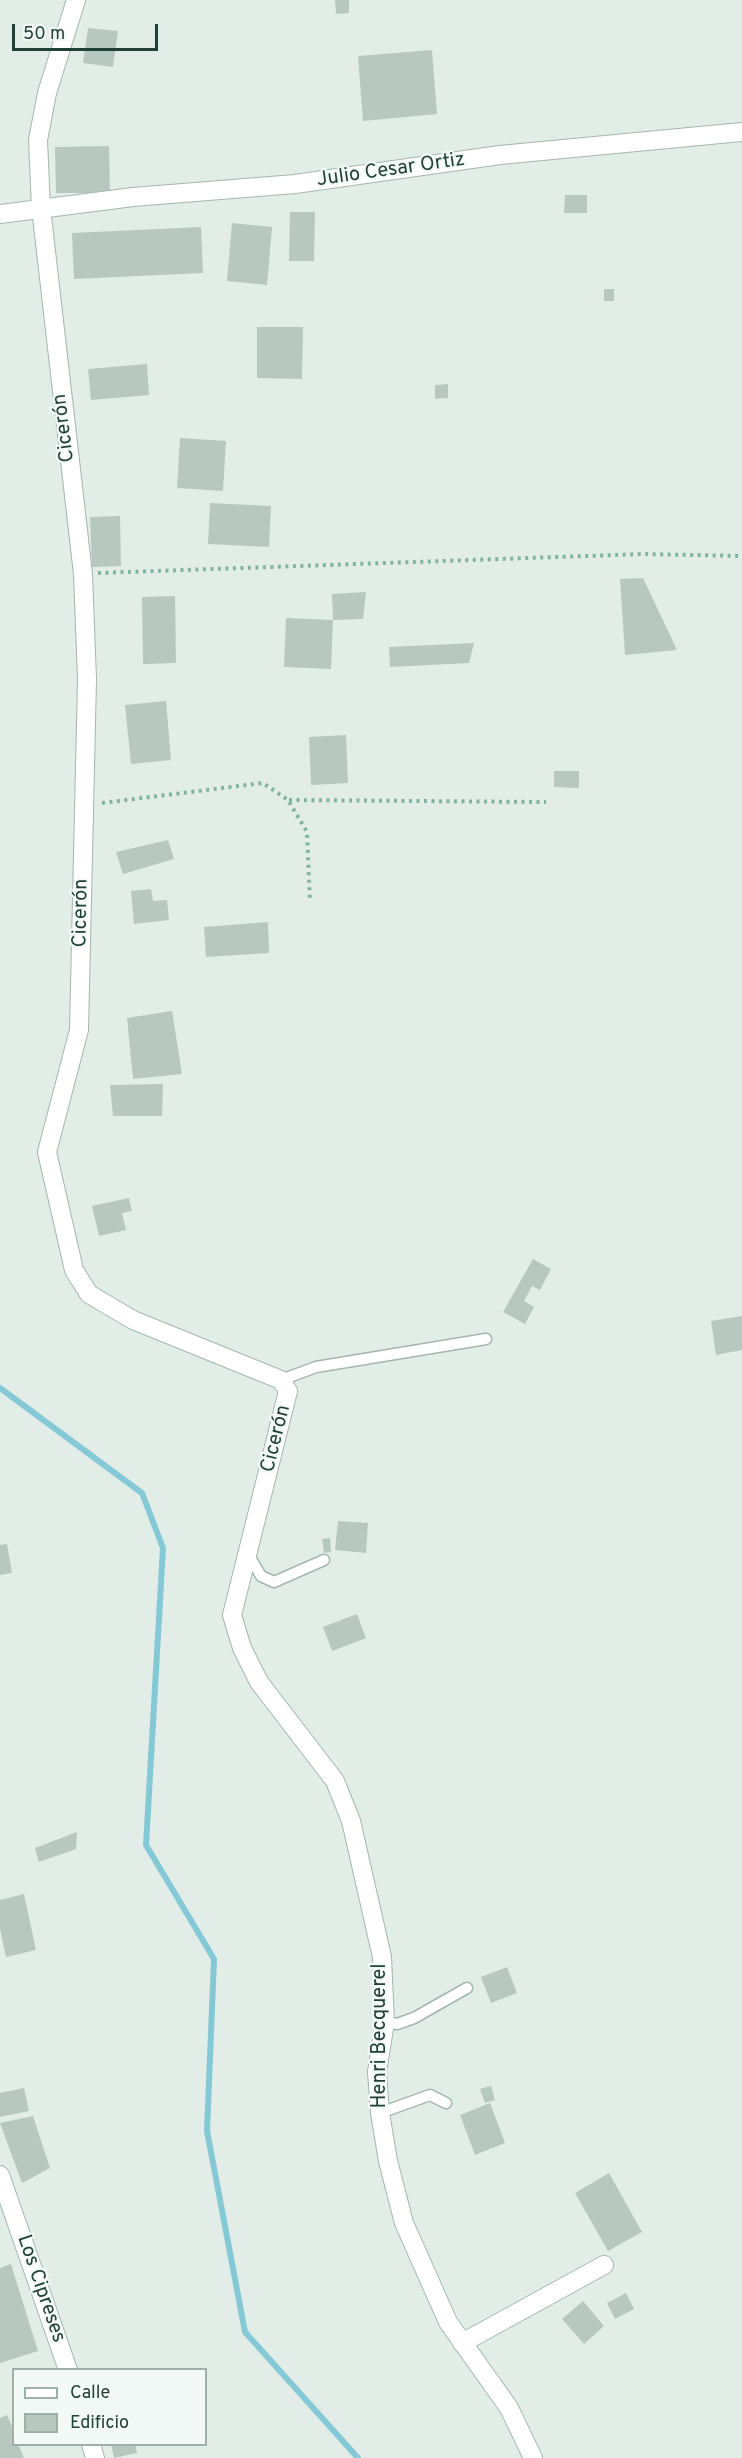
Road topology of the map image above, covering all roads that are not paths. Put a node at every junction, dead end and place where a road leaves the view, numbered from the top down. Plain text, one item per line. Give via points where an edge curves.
1 (76, 0) edge
2 (742, 132) edge
3 (41, 208) junction
4 (0, 214) edge
5 (486, 1339) dead end
6 (281, 1380) junction
7 (248, 1554) junction
8 (324, 1560) dead end
9 (259, 1682) joint
10 (467, 1988) dead end
11 (385, 2022) junction
12 (446, 2103) dead end
13 (380, 2113) junction
14 (0, 2175) edge
15 (604, 2265) dead end
16 (462, 2343) junction
17 (67, 2368) edge
18 (534, 2458) edge

1 - 3 street, Cicerón via 47,93 38,140
2 - 3 street, Julio Cesar Ortiz via 500,155 295,184
3 - 4 street, Julio Cesar Ortiz
3 - 6 street, Cicerón via 83,574 87,678 79,1030 47,1152 74,1270 89,1294 133,1320
5 - 6 lane via 316,1367
6 - 7 street, Cicerón via 288,1391
7 - 8 lane via 261,1576 274,1582
7 - 9 street, Cicerón via 232,1615 242,1648
9 - 11 street, Henri Becquerel via 335,1781 351,1821 382,1958
10 - 11 lane via 414,2018 397,2024
11 - 13 street, Henri Becquerel via 377,2072
12 - 13 lane via 429,2095
13 - 16 street, Henri Becquerel via 404,2223 448,2322
14 - 17 street, Los Cipreses
15 - 16 street
16 - 18 street, Henri Becquerel via 509,2408

